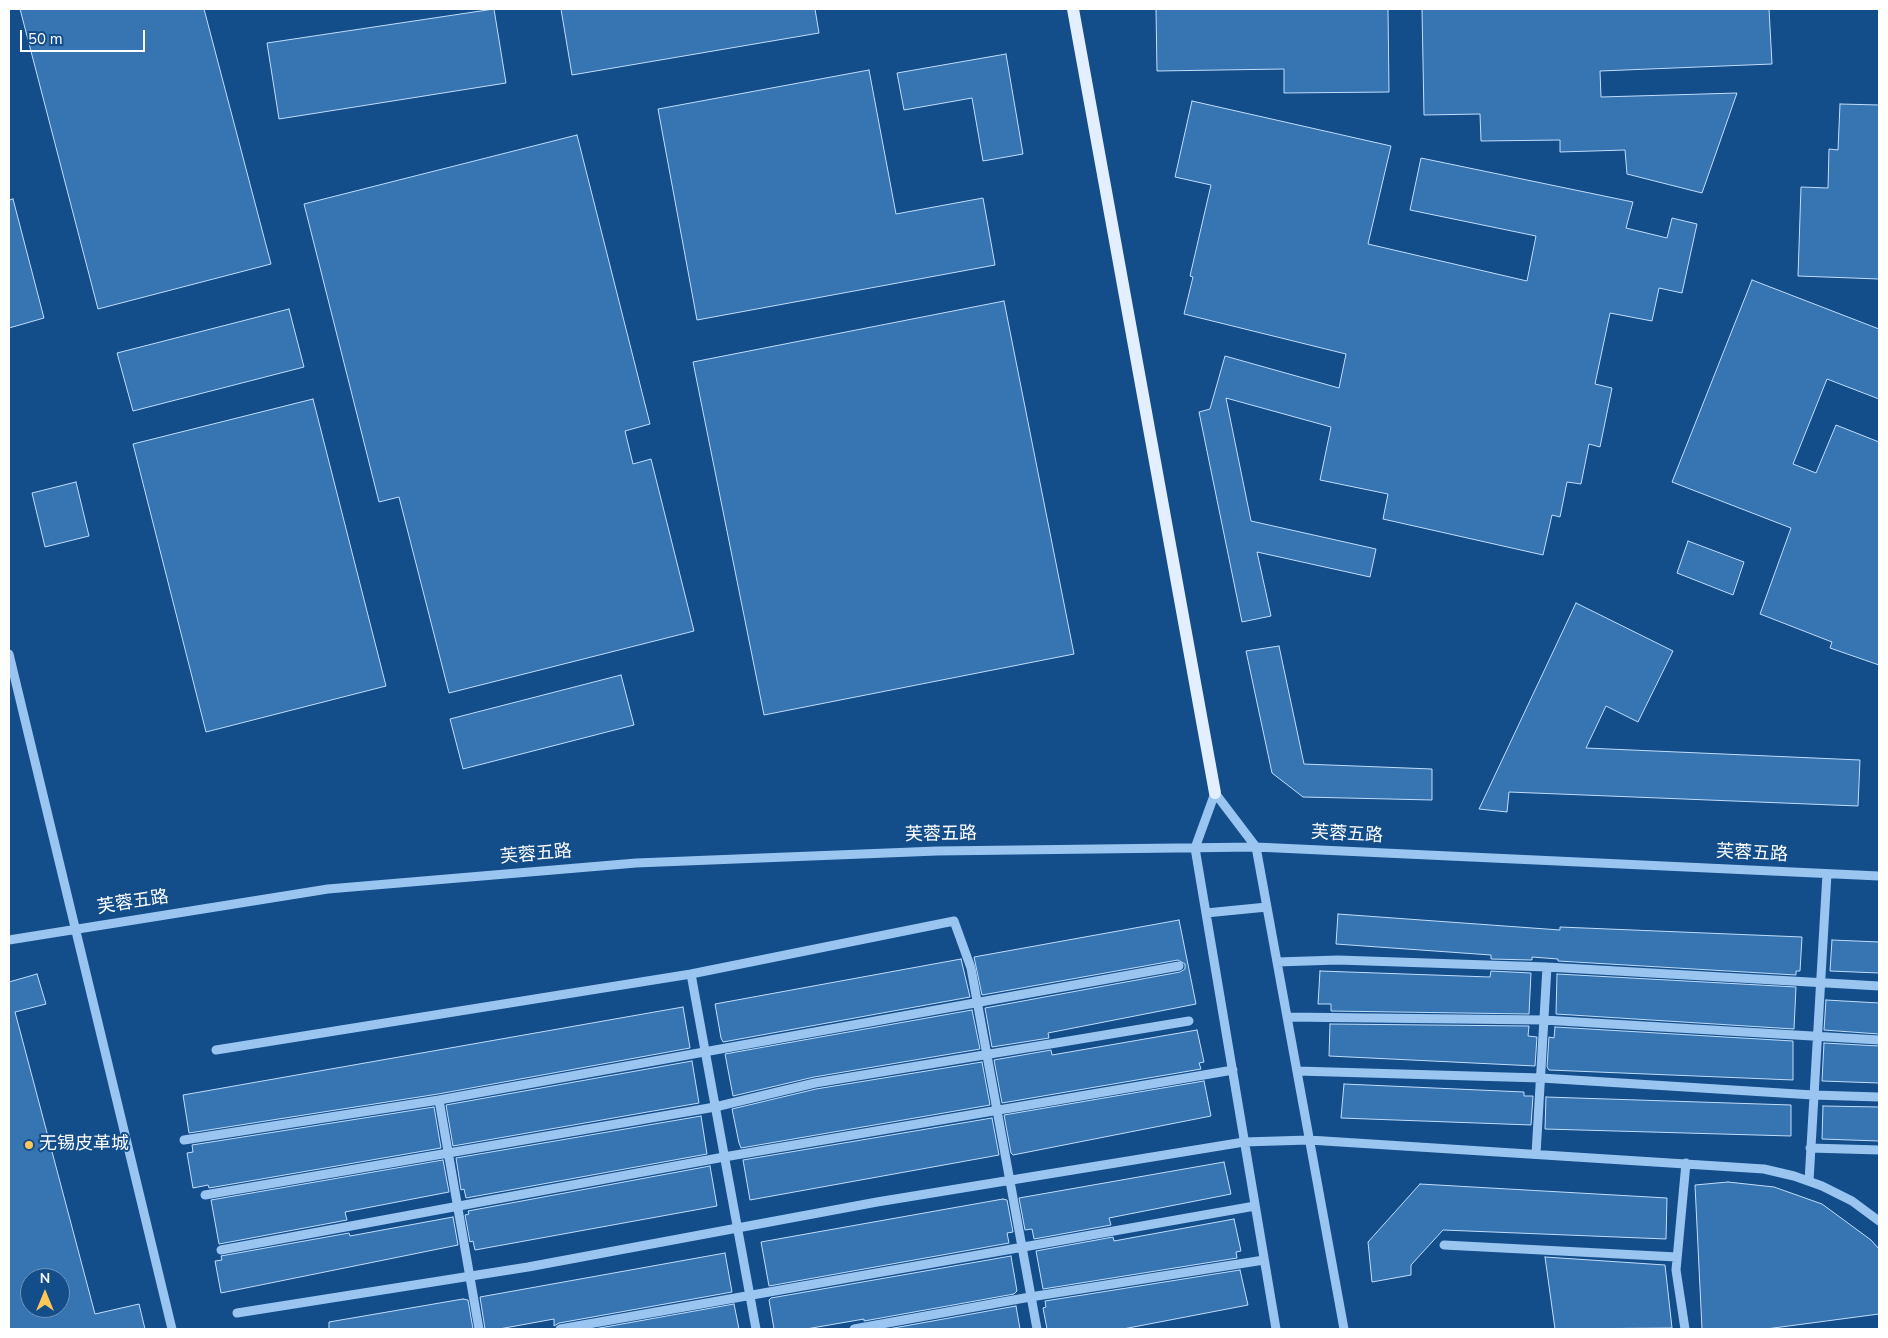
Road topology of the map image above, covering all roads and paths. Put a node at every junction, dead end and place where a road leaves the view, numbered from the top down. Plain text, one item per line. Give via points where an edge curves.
1 (1073, 9) edge
2 (9, 654) edge
3 (1215, 793) junction
4 (1256, 847) junction
5 (1196, 848) junction
6 (1827, 874) junction
7 (1879, 876) edge
8 (1267, 907) junction
9 (1206, 913) junction
10 (76, 928) junction
11 (9, 940) edge
12 (1277, 962) junction
13 (1179, 966) dead end
14 (1547, 967) junction
15 (691, 974) junction
16 (1819, 983) junction
17 (1879, 986) edge
18 (977, 1002) junction
19 (1287, 1017) junction
20 (1544, 1020) junction
21 (1189, 1021) dead end
22 (1816, 1037) junction
23 (1879, 1040) edge
24 (216, 1050) dead end
25 (705, 1050) junction
26 (986, 1055) junction
27 (1232, 1070) junction
28 (1297, 1071) junction
29 (1541, 1078) junction
30 (1813, 1095) junction
31 (1879, 1098) edge
32 (438, 1100) junction
33 (715, 1107) junction
34 (996, 1110) junction
35 (184, 1140) dead end
36 (1309, 1140) junction
37 (1244, 1142) junction
38 (1810, 1148) junction
39 (1879, 1150) edge
40 (448, 1154) junction
41 (1536, 1154) junction
42 (724, 1157) junction
43 (1686, 1163) junction
44 (1009, 1181) junction
45 (1808, 1181) junction
46 (205, 1195) dead end
47 (1255, 1206) junction
48 (458, 1207) junction
49 (1879, 1221) edge
50 (737, 1228) junction
51 (1444, 1245) dead end
52 (1021, 1246) junction
53 (221, 1250) dead end
54 (1677, 1257) junction
55 (1264, 1260) junction
56 (470, 1276) junction
57 (750, 1295) junction
58 (1030, 1297) junction
59 (237, 1313) dead end
60 (172, 1329) edge
61 (479, 1329) edge
62 (560, 1329) edge
63 (756, 1329) edge
64 (854, 1329) edge
65 (1036, 1329) edge
66 (1276, 1329) edge
67 (1344, 1329) edge
68 (1685, 1329) edge

1 - 3 main road
2 - 10 street
3 - 4 street
3 - 5 street
4 - 5 street, 芙蓉五路
4 - 6 street, 芙蓉五路
4 - 8 street
5 - 9 street
5 - 10 street, 芙蓉五路 via 937,851 636,863 328,890
6 - 7 street, 芙蓉五路
6 - 16 street
8 - 9 street
8 - 12 street
9 - 27 street
10 - 11 street, 芙蓉五路
10 - 60 street
12 - 14 street via 1338,960
12 - 19 street
13 - 18 street
14 - 16 street
14 - 20 street
15 - 18 street via 954,921 971,968
15 - 24 street
15 - 25 street
16 - 17 street
16 - 22 street
18 - 25 street
18 - 26 street
19 - 20 street
19 - 28 street
20 - 22 street
20 - 29 street
21 - 26 street
22 - 23 street
22 - 30 street
25 - 32 street
25 - 33 street
26 - 33 street via 815,1084
26 - 34 street
27 - 34 street
27 - 37 street
28 - 29 street
28 - 36 street
29 - 30 street
29 - 41 street
30 - 31 street
30 - 38 street
32 - 35 street
32 - 40 street
33 - 40 street
33 - 42 street
34 - 42 street
34 - 44 street
36 - 37 street
36 - 41 street
36 - 67 street
37 - 44 street
37 - 47 street
38 - 39 street
38 - 45 street
40 - 46 street
40 - 48 street
41 - 43 street
42 - 48 street
42 - 50 street
43 - 45 street via 1764,1170
43 - 54 street
44 - 50 street
44 - 52 street
45 - 49 street via 1852,1201
47 - 52 street
47 - 55 street
48 - 53 street
48 - 56 street
50 - 56 street
50 - 57 street
51 - 54 street
52 - 57 street
52 - 58 street
54 - 68 street
55 - 58 street
55 - 66 street
56 - 59 street
56 - 61 street
57 - 62 street
57 - 63 street
58 - 64 street
58 - 65 street

